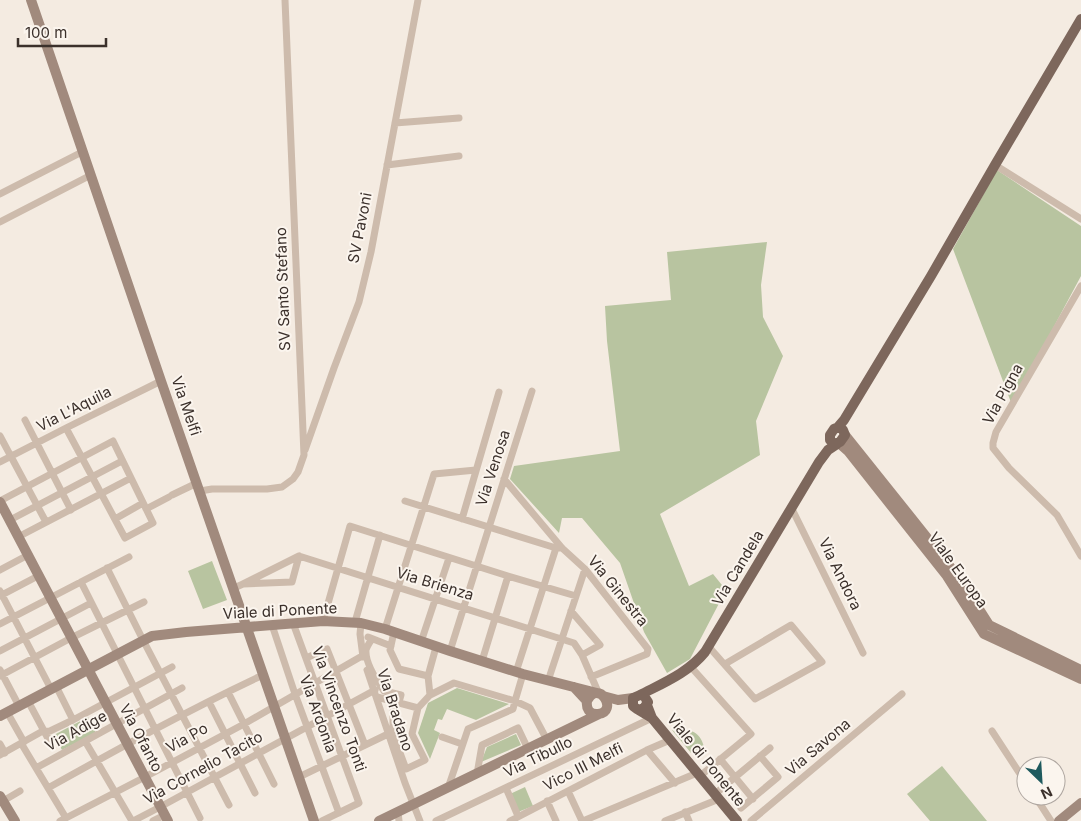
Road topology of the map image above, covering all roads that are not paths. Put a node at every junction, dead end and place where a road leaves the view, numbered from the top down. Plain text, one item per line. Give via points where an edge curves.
1 (31, 0) edge
2 (284, 0) edge
3 (418, 0) edge
4 (1081, 20) edge
5 (459, 118) dead end
6 (395, 123) junction
7 (82, 152) junction
8 (459, 156) dead end
9 (387, 164) junction
10 (995, 165) junction
11 (91, 175) junction
12 (0, 194) edge
13 (1081, 219) edge
14 (0, 222) edge
15 (1081, 286) edge
16 (161, 381) junction
17 (499, 392) dead end
18 (532, 392) dead end
19 (24, 420) dead end
20 (66, 428) junction
21 (0, 436) edge
22 (838, 436) junction
23 (37, 443) junction
24 (304, 455) junction
25 (11, 457) junction
26 (82, 457) junction
27 (122, 461) junction
28 (0, 462) edge
29 (476, 470) junction
30 (52, 473) junction
31 (92, 477) junction
32 (131, 478) junction
33 (504, 479) junction
34 (27, 487) junction
35 (198, 487) junction
36 (62, 492) junction
37 (101, 494) junction
38 (405, 501) dead end
39 (0, 502) edge
40 (37, 506) junction
41 (145, 506) junction
42 (424, 507) junction
43 (791, 507) junction
44 (71, 510) junction
45 (115, 519) junction
46 (462, 519) junction
47 (10, 520) junction
48 (46, 522) junction
49 (489, 528) junction
50 (380, 535) junction
51 (18, 537) junction
52 (411, 546) junction
53 (559, 548) junction
54 (28, 556) junction
55 (299, 556) junction
56 (1081, 556) edge
57 (129, 557) dead end
58 (449, 558) junction
59 (477, 566) junction
60 (108, 568) junction
61 (338, 568) junction
62 (585, 569) junction
63 (0, 570) edge
64 (38, 576) junction
65 (508, 576) junction
66 (367, 577) junction
67 (81, 582) junction
68 (238, 586) junction
69 (543, 586) junction
70 (399, 587) junction
71 (1, 594) edge
72 (576, 596) junction
73 (50, 597) junction
74 (435, 598) junction
75 (144, 602) dead end
76 (91, 603) junction
77 (464, 607) junction
78 (128, 610) junction
79 (571, 611) junction
80 (14, 617) junction
81 (496, 617) junction
82 (61, 618) junction
83 (323, 622) junction
84 (101, 623) junction
85 (293, 623) junction
86 (358, 623) junction
87 (0, 624) edge
88 (272, 625) junction
89 (247, 627) junction
90 (530, 628) junction
91 (389, 630) junction
92 (360, 634) junction
93 (25, 638) junction
94 (71, 638) junction
95 (562, 638) junction
96 (372, 639) junction
97 (143, 640) junction
98 (422, 642) junction
99 (391, 646) junction
100 (436, 647) junction
101 (709, 647) junction
102 (0, 651) edge
103 (450, 651) junction
104 (863, 653) dead end
105 (117, 654) junction
106 (582, 655) junction
107 (362, 656) junction
108 (35, 657) junction
109 (306, 658) junction
110 (482, 661) junction
111 (725, 664) junction
112 (172, 667) dead end
113 (691, 667) junction
114 (88, 669) junction
115 (1081, 670) edge
116 (336, 671) junction
117 (1, 673) edge
118 (160, 673) junction
119 (519, 673) junction
120 (263, 676) junction
121 (428, 676) junction
122 (592, 679) junction
123 (1081, 679) edge
124 (548, 681) junction
125 (315, 683) junction
126 (134, 687) junction
127 (53, 688) junction
128 (182, 688) dead end
129 (578, 688) junction
130 (228, 692) junction
131 (171, 694) junction
132 (295, 694) junction
133 (376, 694) junction
134 (430, 694) junction
135 (600, 694) junction
136 (902, 694) dead end
137 (515, 701) junction
138 (106, 702) junction
139 (208, 702) junction
140 (399, 702) junction
141 (586, 702) junction
142 (640, 702) junction
143 (23, 704) junction
144 (349, 704) junction
145 (274, 706) junction
146 (418, 708) junction
147 (145, 709) junction
148 (602, 712) junction
149 (4, 714) edge
150 (183, 716) junction
151 (327, 716) junction
152 (652, 718) junction
153 (73, 720) junction
154 (117, 724) junction
155 (244, 724) junction
156 (307, 726) junction
157 (573, 727) junction
158 (156, 730) junction
159 (992, 731) dead end
160 (44, 732) junction
161 (224, 733) junction
162 (388, 734) junction
163 (442, 737) dead end
164 (286, 738) junction
165 (547, 740) junction
166 (670, 740) junction
167 (85, 741) junction
168 (22, 743) junction
169 (0, 744) edge
170 (51, 744) dead end
171 (462, 744) junction
172 (128, 745) junction
173 (365, 745) junction
174 (199, 747) junction
175 (770, 748) dead end
176 (528, 749) junction
177 (647, 750) junction
178 (258, 753) junction
179 (2, 754) edge
180 (342, 756) junction
181 (760, 756) junction
182 (720, 759) junction
183 (97, 761) junction
184 (172, 762) junction
185 (240, 763) junction
186 (401, 763) junction
187 (322, 766) junction
188 (36, 768) junction
189 (1016, 768) edge
190 (477, 774) junction
191 (698, 775) junction
192 (145, 777) junction
193 (215, 777) junction
194 (299, 777) junction
195 (734, 777) junction
196 (676, 782) junction
197 (274, 784) dead end
198 (48, 788) junction
199 (448, 788) junction
200 (506, 788) junction
201 (20, 791) dead end
202 (568, 791) junction
203 (187, 792) junction
204 (115, 793) junction
205 (255, 793) dead end
206 (717, 796) junction
207 (2, 798) edge
208 (753, 799) junction
209 (548, 801) junction
210 (1081, 802) edge
211 (229, 805) dead end
212 (413, 805) junction
213 (1041, 806) edge
214 (741, 808) dead end
215 (685, 812) junction
216 (340, 813) junction
217 (164, 814) edge
218 (399, 817) edge
219 (200, 818) dead end
220 (68, 819) edge
221 (515, 819) edge
222 (1062, 820) edge
223 (15, 821) edge
224 (132, 821) edge
225 (153, 821) edge
226 (314, 821) edge
227 (322, 821) edge
228 (379, 821) edge
229 (420, 821) edge
230 (436, 821) edge
231 (556, 821) edge
232 (582, 821) edge
233 (665, 821) edge
234 (689, 821) edge
235 (737, 821) edge
236 (751, 821) edge
237 (1051, 821) edge

1 - 7 street, Via Melfi
2 - 24 street, SV Santo Stefano
3 - 6 street, SV Pavoni
4 - 10 main road, Via Candela
5 - 6 street
6 - 9 street, SV Pavoni
7 - 11 street, Via Melfi
7 - 12 street
8 - 9 street
9 - 24 street, SV Pavoni via 358,302
10 - 13 street
10 - 22 main road, Via Candela
11 - 14 street
11 - 16 street, Via Melfi
15 - 56 street, Via Pigna via 996,432 993,443 993,448 1010,468 1057,515
16 - 20 street, Via L'Aquila
16 - 35 street, Via Melfi
17 - 29 street
18 - 33 street, Via Venosa
19 - 23 street
20 - 23 street, Via L'Aquila
20 - 26 street
21 - 25 street
22 - 43 main road, Via Candela
22 - 115 street, Viale Europa via 944,559 989,625
22 - 123 street, Viale Europa via 947,576 984,634
23 - 25 street, Via L'Aquila
23 - 30 street
24 - 35 street, SV Santo Stefano via 298,472 282,487
25 - 28 street, Via L'Aquila
25 - 34 street
26 - 27 street via 113,441
26 - 30 street
26 - 31 street
27 - 31 street
27 - 32 street
29 - 42 street via 434,474
29 - 46 street
30 - 34 street
30 - 36 street
31 - 36 street
31 - 37 street
32 - 37 street
32 - 41 street
33 - 49 street, Via Venosa
33 - 53 street, Via Ginestra
34 - 39 street
34 - 40 street
35 - 41 street
35 - 68 street, Via Melfi
36 - 40 street
36 - 44 street
37 - 44 street
37 - 45 street
38 - 42 street
39 - 47 street, Via Ofanto
40 - 47 street
40 - 48 street
41 - 45 street
41 - 45 street via 153,523 125,538
42 - 46 street
42 - 52 street
43 - 101 main road, Via Candela
43 - 104 street, Via Andora
44 - 48 street
46 - 49 street
47 - 51 street, Via Ofanto
48 - 51 street
49 - 53 street
49 - 59 street, Via Venosa
50 - 52 street
50 - 61 street via 350,526
50 - 66 street, Via Bradano
51 - 54 street, Via Ofanto
52 - 58 street
52 - 70 street
53 - 62 street, Via Ginestra
53 - 69 street
54 - 63 street
54 - 64 street, Via Ofanto
55 - 61 street, Via Brienza
55 - 68 street
55 - 68 street via 292,582
57 - 60 street
58 - 59 street
58 - 74 street
59 - 65 street
59 - 77 street, Via Venosa
60 - 67 street
60 - 78 street
61 - 66 street, Via Brienza
61 - 83 street
62 - 72 street
62 - 122 street, Via Ginestra via 648,649 647,654
64 - 71 street
64 - 73 street, Via Ofanto
65 - 69 street
65 - 81 street
66 - 70 street, Via Brienza
66 - 86 street, Via Bradano
67 - 73 street
67 - 76 street
68 - 89 street, Via Melfi
69 - 72 street
69 - 90 street
70 - 74 street, Via Brienza
70 - 91 street
71 - 80 street
72 - 79 street
73 - 80 street
73 - 82 street, Via Ofanto
74 - 77 street, Via Brienza
74 - 98 street
75 - 78 street
76 - 82 street
76 - 84 street
77 - 81 street, Via Brienza
77 - 103 street
78 - 84 street
78 - 97 street
79 - 95 street
79 - 106 street via 600,645
80 - 87 street
80 - 93 street
81 - 90 street, Via Brienza
81 - 110 street
82 - 93 street
82 - 94 street, Via Ofanto
83 - 85 street, Viale di Ponente
83 - 86 street, Viale di Ponente
84 - 94 street
84 - 105 street
85 - 88 street, Viale di Ponente
85 - 109 street, Via Vincenzo Tonti
86 - 91 street, Viale di Ponente
86 - 92 street, Via Bradano
88 - 89 street, Viale di Ponente
88 - 132 street, Via Ardonia
89 - 97 street, Viale di Ponente via 162,634
89 - 120 street, Via Melfi
90 - 95 street, Via Brienza
90 - 119 street
91 - 98 street, Viale di Ponente
91 - 99 street
92 - 96 street
92 - 107 street, Via Bradano
93 - 102 street
93 - 108 street
94 - 108 street
94 - 114 street, Via Ofanto
95 - 106 street via 574,642
95 - 124 street
96 - 99 street
96 - 140 street via 366,649 367,658 377,682 384,691 401,695
97 - 105 street, Viale di Ponente
97 - 118 street
98 - 100 street, Viale di Ponente
99 - 121 street via 398,669
100 - 103 street, Viale di Ponente
100 - 121 street
101 - 111 street
101 - 113 main road, Via Candela
103 - 110 street, Viale di Ponente
105 - 114 street, Viale di Ponente
105 - 126 street
106 - 122 street
107 - 116 street, Via Po
107 - 133 street, Via Bradano
108 - 117 street
108 - 127 street
109 - 116 street via 327,649
109 - 125 street, Via Vincenzo Tonti
110 - 119 street, Viale di Ponente
111 - 111 street via 755,699 822,662 791,625
112 - 118 street
113 - 142 main road, Via Candela via 657,686
113 - 182 street via 751,734
114 - 127 street, Viale di Ponente
114 - 138 street, Via Ofanto
116 - 125 street, Via Po
116 - 144 street
117 - 143 street
118 - 126 street
118 - 131 street
119 - 124 street, Viale di Ponente
119 - 137 street
120 - 130 street
120 - 145 street, Via Melfi
121 - 134 street
122 - 129 street
122 - 135 street
124 - 129 street, Viale di Ponente
125 - 132 street, Via Po
125 - 151 street, Via Vincenzo Tonti
126 - 138 street
126 - 147 street
127 - 143 street, Viale di Ponente
127 - 153 street
128 - 131 street, Via Adige
129 - 135 street, Viale di Ponente
129 - 141 street
130 - 139 street
130 - 155 street
131 - 147 street, Via Adige
131 - 150 street
132 - 145 street, Via Po
132 - 156 street, Via Ardonia
133 - 140 street
133 - 144 street, Via Cornelio Tacito
133 - 162 street, Via Bradano
134 - 137 street via 454,683
134 - 146 street
135 - 141 street via 591,695
135 - 142 street, Viale di Ponente
135 - 148 street via 607,701
136 - 236 street, Via Savona
137 - 165 street via 530,708
137 - 171 street via 513,709 468,730
138 - 153 street
138 - 154 street, Via Ofanto
139 - 150 street
139 - 161 street
140 - 146 street
140 - 186 street via 393,711 393,734
141 - 148 street via 592,713
141 - 157 street
142 - 148 street
142 - 152 main road, Viale di Ponente
143 - 149 street, Viale di Ponente
143 - 160 street
144 - 151 street, Via Cornelio Tacito
144 - 173 street
145 - 155 street, Via Po
145 - 164 street, Via Melfi
146 - 186 street via 412,734 424,760 406,769
147 - 154 street, Via Adige
147 - 158 street
148 - 157 street
149 - 168 street
150 - 158 street
150 - 174 street
151 - 156 street, Via Cornelio Tacito
151 - 180 street, Via Vincenzo Tonti
152 - 166 main road, Viale di Ponente
152 - 200 street, Via Tibullo
153 - 160 street
154 - 167 street, Via Adige
154 - 172 street, Via Ofanto
155 - 161 street, Via Po
155 - 178 street
156 - 164 street, Via Cornelio Tacito
156 - 187 street, Via Ardonia
157 - 165 street
158 - 172 street
158 - 184 street
159 - 189 street
160 - 168 street
160 - 170 street
161 - 174 street, Via Po
161 - 185 street
162 - 173 street
162 - 186 street, Via Bradano
163 - 171 street
164 - 178 street, Via Cornelio Tacito
164 - 194 street, Via Melfi
165 - 176 street
166 - 177 street, Vico III Melfi
166 - 191 main road, Viale di Ponente
167 - 183 street
167 - 188 street, Via Adige
168 - 179 street
168 - 188 street
169 - 179 street
171 - 199 street
172 - 183 street
172 - 192 street, Via Ofanto
173 - 180 street
174 - 184 street, Via Po
174 - 193 street
175 - 181 street
176 - 190 street
176 - 190 street via 518,728 491,740 482,745
177 - 196 street
177 - 202 street, Vico III Melfi
178 - 185 street, Via Cornelio Tacito
178 - 197 street
180 - 187 street
180 - 216 street, Via Vincenzo Tonti via 359,804
181 - 195 street
181 - 208 street via 778,778
182 - 191 street
182 - 195 street
183 - 198 street
183 - 204 street
184 - 192 street, Via Po
184 - 203 street
185 - 193 street, Via Cornelio Tacito
185 - 205 street
186 - 212 street, Via Bradano
187 - 194 street
187 - 216 street, Via Ardonia
188 - 198 street
190 - 199 street
191 - 196 street
191 - 206 main road, Viale di Ponente
192 - 204 street, Via Po
192 - 217 street, Via Ofanto
193 - 203 street, Via Cornelio Tacito
193 - 211 street
194 - 226 street, Via Melfi
195 - 206 street
195 - 208 street
196 - 232 street
198 - 220 street
199 - 212 street
200 - 221 street
200 - 230 street, Via Tibullo
201 - 207 street
202 - 209 street, Vico III Melfi
202 - 232 street
203 - 217 street, Via Cornelio Tacito
203 - 219 street
204 - 220 street, Via Po
204 - 224 street
206 - 215 street
206 - 235 main road, Viale di Ponente
207 - 223 street
208 - 214 street
209 - 221 street, Vico III Melfi
209 - 231 street
210 - 222 street
212 - 218 street
212 - 229 street, Via Bradano
213 - 237 street
215 - 233 street
215 - 234 street
216 - 227 street
217 - 224 street, Via Cornelio Tacito
217 - 225 street
218 - 228 street

